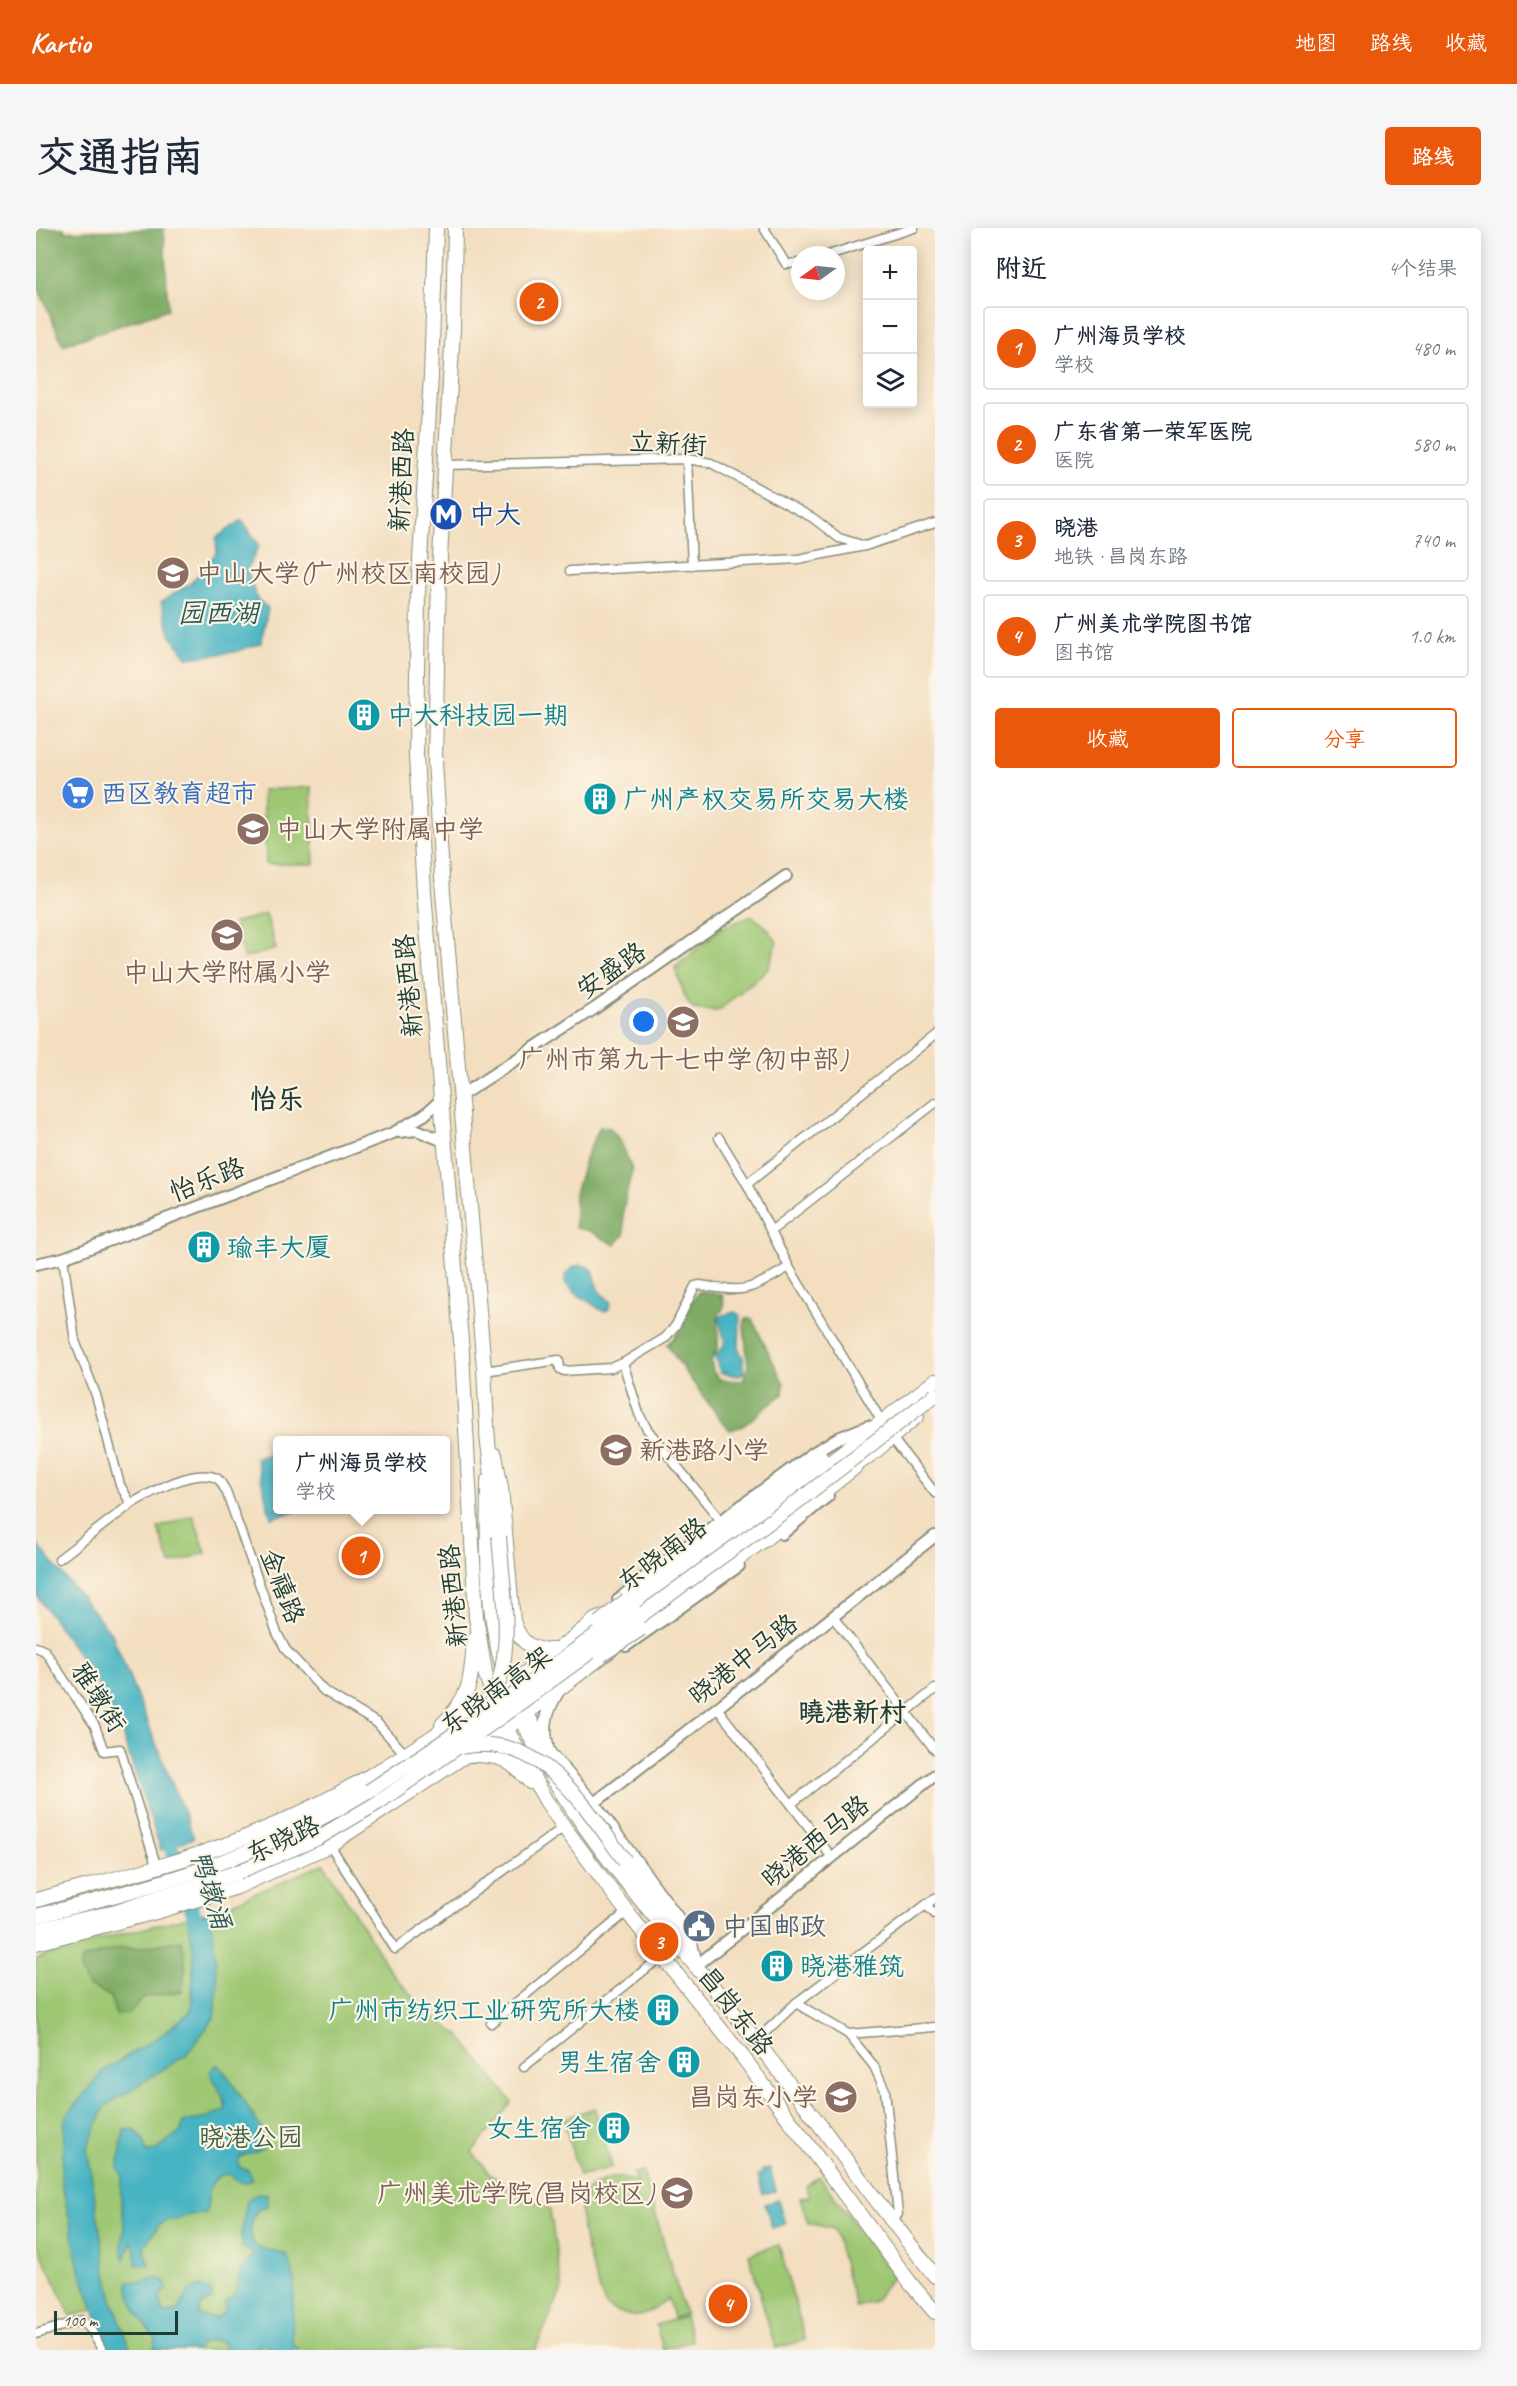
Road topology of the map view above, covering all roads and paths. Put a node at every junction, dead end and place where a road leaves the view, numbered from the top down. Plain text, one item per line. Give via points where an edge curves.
1 (436, 228) edge
2 (455, 228) edge
3 (764, 228) edge
4 (914, 228) edge
5 (845, 250) edge
6 (791, 264) edge
7 (687, 459) junction
8 (446, 465) junction
9 (935, 523) edge
10 (865, 546) junction
11 (692, 565) junction
12 (570, 571) dead end
13 (786, 876) dead end
14 (935, 1035) edge
15 (460, 1096) junction
16 (441, 1100) junction
17 (935, 1103) edge
18 (393, 1133) junction
19 (719, 1138) dead end
20 (444, 1141) junction
21 (747, 1184) junction
22 (771, 1231) junction
23 (63, 1258) junction
24 (36, 1264) edge
25 (789, 1267) junction
26 (623, 1363) junction
27 (484, 1371) junction
28 (935, 1375) edge
29 (935, 1381) edge
30 (935, 1395) edge
31 (935, 1401) edge
32 (873, 1422) junction
33 (488, 1434) junction
34 (892, 1438) junction
35 (855, 1467) junction
36 (935, 1493) edge
37 (131, 1504) junction
38 (721, 1521) junction
39 (935, 1536) edge
40 (59, 1559) dead end
41 (636, 1602) junction
42 (623, 1614) junction
43 (476, 1617) junction
44 (832, 1617) junction
45 (595, 1620) junction
46 (635, 1629) junction
47 (36, 1647) edge
48 (557, 1650) junction
49 (500, 1655) junction
50 (483, 1660) junction
51 (597, 1662) junction
52 (935, 1689) edge
53 (559, 1690) junction
54 (513, 1699) junction
55 (717, 1708) junction
56 (905, 1711) junction
57 (508, 1730) junction
58 (424, 1743) junction
59 (935, 1750) edge
60 (550, 1754) junction
61 (405, 1755) junction
62 (447, 1755) junction
63 (464, 1755) junction
64 (442, 1770) junction
65 (935, 1775) edge
66 (369, 1791) junction
67 (546, 1801) junction
68 (593, 1803) junction
69 (791, 1804) junction
70 (326, 1816) junction
71 (576, 1816) junction
72 (564, 1827) junction
73 (330, 1845) junction
74 (831, 1856) junction
75 (160, 1867) junction
76 (207, 1889) junction
77 (935, 1898) edge
78 (36, 1900) edge
79 (171, 1901) junction
80 (926, 1905) junction
81 (36, 1906) edge
82 (627, 1912) junction
83 (935, 1914) edge
84 (36, 1916) edge
85 (36, 1932) edge
86 (36, 1943) edge
87 (662, 1956) junction
88 (696, 1966) junction
89 (796, 2004) junction
90 (491, 2023) dead end
91 (935, 2027) edge
92 (848, 2034) junction
93 (756, 2041) junction
94 (524, 2067) dead end
95 (892, 2221) junction
96 (935, 2276) edge
97 (935, 2312) edge
98 (36, 2334) edge
99 (102, 2350) edge

1 - 16 main road, 新港西路 via 418,592 416,756
2 - 8 main road, 新港西路
3 - 6 street via 786,264
4 - 5 street
7 - 8 street, 立新街
7 - 10 street, 立新街 via 711,463 813,518 839,538
7 - 11 street
8 - 15 main road, 新港西路 via 435,760
9 - 10 street
10 - 11 street via 798,560
11 - 12 street
13 - 15 street, 安盛路
14 - 21 street
15 - 27 main road, 新港西路
16 - 18 street
16 - 20 main road, 新港西路
17 - 22 street
18 - 20 street via 417,1130
18 - 23 street, 怡乐路
19 - 21 street
20 - 43 main road, 新港西路 via 462,1353
21 - 22 street
22 - 25 street
23 - 24 street, 怡乐路
23 - 37 street via 75,1341 96,1395 120,1485
25 - 26 street via 743,1290 695,1286 665,1338
25 - 32 street
26 - 27 street via 611,1368 564,1371 559,1360
26 - 38 street via 639,1414 648,1429
27 - 33 main road, 新港西路
28 - 32 main road, 东晓南路
29 - 54 main road, 东晓南高架, bridge
30 - 54 main road, 东晓南高架, bridge via 797,1502
31 - 34 main road, 东晓南路
32 - 38 street, 东晓南路 via 814,1452
32 - 41 main road, 东晓南路 via 825,1463
32 - 54 main road, bridge via 627,1600
33 - 48 main road via 501,1488 513,1621 523,1641 543,1651
33 - 49 main road, 新港西路 via 489,1564
33 - 62 main road, bridge via 506,1631 504,1668 482,1719
34 - 35 main road, 东晓南路
34 - 36 street
35 - 46 main road, 东晓南路 via 801,1502
35 - 51 street, 东晓南路 via 808,1514 645,1635
35 - 54 main road, bridge via 641,1629
37 - 40 street
37 - 61 street, 金禧路 via 190,1478 203,1475 218,1480 226,1491 286,1650 324,1691 377,1723
38 - 45 street, 东晓南路 via 632,1587
39 - 44 street, 晓港中马路
41 - 42 main road, 东晓南路
41 - 45 main road
42 - 46 street
42 - 54 main road, 东晓南路 via 591,1643
43 - 50 main road, 新港西路
43 - 58 main road via 469,1688 457,1709
44 - 55 street, 晓港中马路
44 - 56 street
45 - 48 main road, 东晓南路
46 - 51 main road, 东晓南路
47 - 75 street, 雅墩街 via 45,1651 95,1726 104,1751 120,1749
48 - 54 main road, 东晓南路
49 - 50 main road
49 - 54 main road, 新港西路
50 - 54 main road, 新港西路
51 - 53 main road, 东晓南路
52 - 56 street
53 - 54 main road, 东晓南路
53 - 60 main road via 545,1725
54 - 57 main road, 东晓路
54 - 57 main road, 新港西路
54 - 58 main road, 东晓路
54 - 60 main road
54 - 62 main road, 东晓南高架, bridge
54 - 66 main road, 东晓南高架, bridge
54 - 71 main road, 昌岗东路 via 556,1786
55 - 68 street, 晓港中马路
55 - 69 street
56 - 59 street
56 - 69 street
57 - 63 main road, 东晓路
57 - 67 main road, 昌岗东路
58 - 61 main road, 东晓路
58 - 64 street
60 - 68 main road
60 - 71 main road
61 - 75 main road, 东晓路 via 316,1806
62 - 76 main road, 东晓南高架, bridge via 331,1831
63 - 64 main road, 东晓路
63 - 67 main road via 494,1755 515,1765
64 - 73 main road, 东晓路
65 - 74 street, 晓港西马路
66 - 70 main road, 东晓南高架
66 - 88 main road, bridge via 419,1762 447,1750 478,1744 513,1750 537,1760 562,1780 625,1861 681,1937
67 - 72 main road, 昌岗东路
68 - 71 street, 晓港中马路
68 - 88 main road via 689,1935
69 - 74 street
70 - 81 main road via 231,1855
70 - 84 main road, 东晓南高架 via 224,1863
71 - 88 main road, 昌岗东路
72 - 73 street via 395,1949
72 - 82 main road, 昌岗东路
73 - 76 main road, 东晓路 via 237,1887
74 - 88 street, 晓港西马路
75 - 78 main road, 东晓路
76 - 79 main road, 东晓南高架
77 - 80 street
79 - 85 main road, 东晓南高架
79 - 86 main road
80 - 83 street
80 - 89 street
82 - 87 main road, 昌岗东路
82 - 90 street
87 - 94 street
87 - 97 main road, 昌岗东路
88 - 93 main road, 昌岗东路
89 - 92 street
89 - 93 street
91 - 92 street
92 - 95 street via 874,2066 885,2090 898,2214
93 - 95 main road, 昌岗东路
95 - 96 main road, 昌岗东路
98 - 99 street via 82,2320

